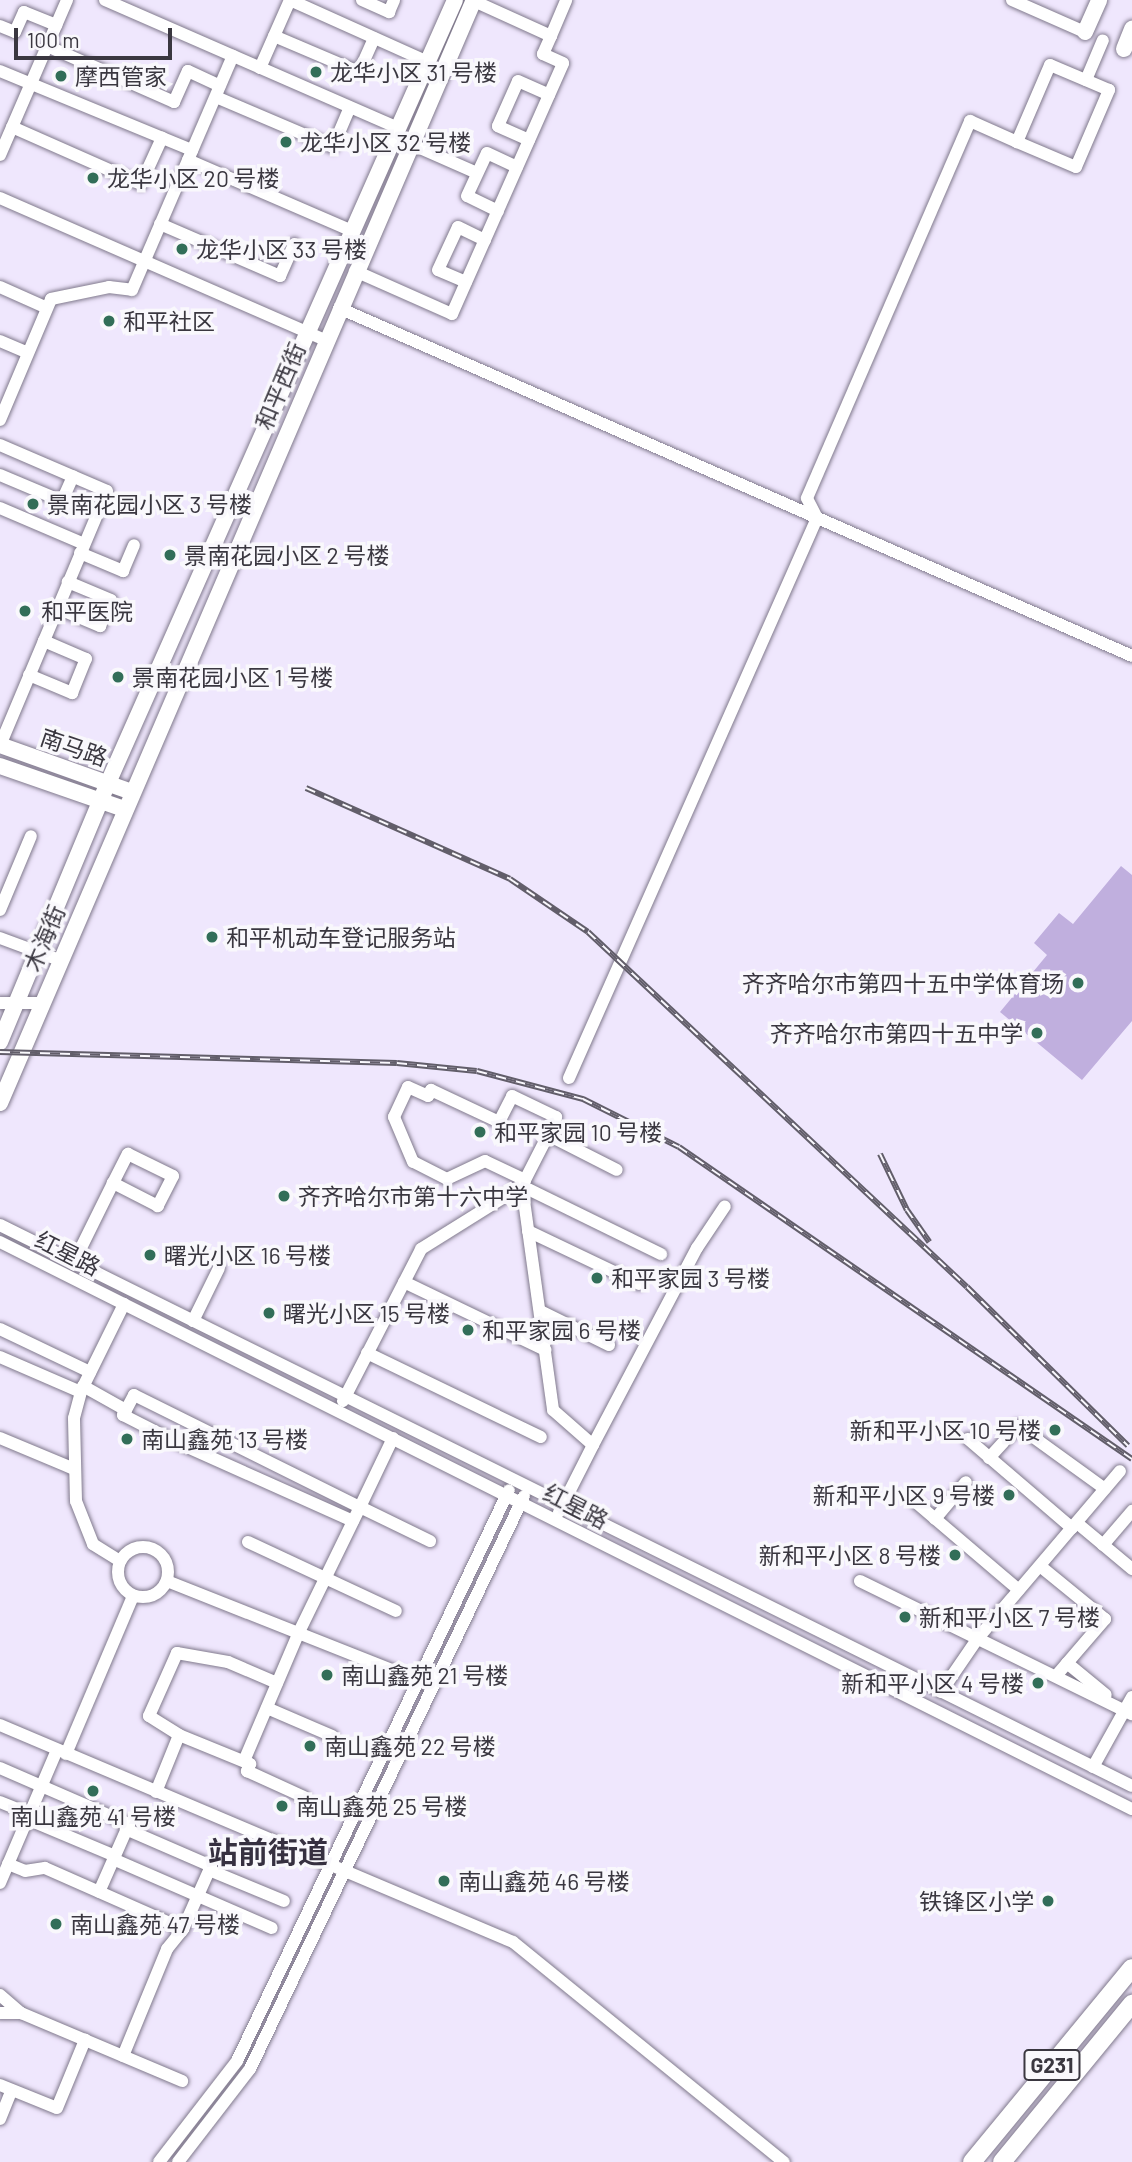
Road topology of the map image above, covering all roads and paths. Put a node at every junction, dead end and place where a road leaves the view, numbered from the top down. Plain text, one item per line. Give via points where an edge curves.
1 (67, 0) edge
2 (105, 0) edge
3 (290, 0) edge
4 (362, 0) edge
5 (394, 0) edge
6 (455, 0) edge
7 (566, 0) edge
8 (1012, 0) edge
9 (1050, 0) edge
10 (1099, 0) edge
11 (474, 1) edge
12 (1044, 14) junction
13 (56, 25) junction
14 (0, 26) edge
15 (1132, 29) edge
16 (1085, 32) joint
17 (274, 36) junction
18 (551, 36) junction
19 (374, 38) junction
20 (1103, 40) dead end
21 (47, 46) junction
22 (1128, 50) edge
23 (233, 56) junction
24 (428, 62) junction
25 (260, 68) junction
26 (0, 71) edge
27 (1086, 80) junction
28 (31, 84) junction
29 (218, 91) junction
30 (549, 95) junction
31 (350, 107) junction
32 (12, 127) junction
33 (398, 128) junction
34 (162, 138) junction
35 (529, 140) junction
36 (1017, 142) junction
37 (411, 144) junction
38 (0, 155) edge
39 (190, 155) junction
40 (517, 167) junction
41 (477, 173) junction
42 (0, 198) edge
43 (498, 211) junction
44 (160, 224) junction
45 (352, 231) junction
46 (485, 240) junction
47 (294, 244) dead end
48 (144, 261) junction
49 (355, 271) junction
50 (466, 282) junction
51 (0, 287) edge
52 (47, 308) junction
53 (339, 308) junction
54 (307, 332) junction
55 (324, 340) junction
56 (0, 341) edge
57 (28, 353) junction
58 (0, 420) edge
59 (0, 445) edge
60 (0, 475) edge
61 (73, 476) junction
62 (0, 508) edge
63 (817, 518) junction
64 (134, 545) dead end
65 (82, 548) junction
66 (68, 582) junction
67 (57, 608) junction
68 (44, 641) junction
69 (1132, 656) edge
70 (29, 675) junction
71 (0, 745) edge
72 (0, 766) edge
73 (108, 783) junction
74 (132, 792) junction
75 (100, 801) junction
76 (124, 809) junction
77 (31, 836) dead end
78 (0, 910) edge
79 (0, 938) edge
80 (37, 953) junction
81 (59, 961) junction
82 (8, 1003) edge
83 (42, 1003) junction
84 (0, 1042) edge
85 (569, 1078) dead end
86 (2, 1095) edge
87 (548, 1135) junction
88 (617, 1170) dead end
89 (113, 1183) junction
90 (524, 1183) junction
91 (725, 1206) dead end
92 (0, 1225) edge
93 (528, 1231) junction
94 (0, 1242) edge
95 (661, 1254) dead end
96 (74, 1262) junction
97 (219, 1268) dead end
98 (404, 1282) junction
99 (639, 1283) dead end
100 (124, 1304) junction
101 (540, 1311) junction
102 (192, 1321) junction
103 (0, 1329) edge
104 (609, 1345) dead end
105 (545, 1350) junction
106 (367, 1353) junction
107 (0, 1357) edge
108 (90, 1372) junction
109 (82, 1389) junction
110 (345, 1396) junction
111 (126, 1410) junction
112 (338, 1411) junction
113 (185, 1420) junction
114 (541, 1437) dead end
115 (0, 1438) edge
116 (393, 1438) junction
117 (968, 1439) dead end
118 (174, 1441) junction
119 (593, 1444) junction
120 (989, 1458) junction
121 (74, 1469) junction
122 (1121, 1471) dead end
123 (290, 1472) junction
124 (514, 1480) junction
125 (966, 1482) dead end
126 (275, 1485) junction
127 (528, 1487) junction
128 (1105, 1489) junction
129 (507, 1495) junction
130 (912, 1499) dead end
131 (521, 1502) junction
132 (563, 1505) junction
133 (360, 1507) junction
134 (1132, 1511) edge
135 (555, 1519) junction
136 (935, 1519) junction
137 (353, 1521) junction
138 (1074, 1525) junction
139 (430, 1541) dead end
140 (248, 1542) dead end
141 (1103, 1545) junction
142 (120, 1561) junction
143 (1040, 1566) junction
144 (1132, 1569) edge
145 (325, 1578) junction
146 (167, 1581) junction
147 (860, 1581) dead end
148 (1019, 1590) junction
149 (133, 1596) junction
150 (396, 1611) dead end
151 (299, 1632) junction
152 (978, 1638) junction
153 (1067, 1663) junction
154 (1056, 1676) junction
155 (420, 1681) junction
156 (277, 1683) junction
157 (433, 1687) junction
158 (941, 1692) junction
159 (1132, 1697) edge
160 (267, 1708) junction
161 (1127, 1711) edge
162 (0, 1725) edge
163 (179, 1735) junction
164 (332, 1736) dead end
165 (62, 1752) junction
166 (244, 1761) junction
167 (1093, 1767) junction
168 (0, 1768) edge
169 (41, 1786) junction
170 (1132, 1786) edge
171 (156, 1793) junction
172 (304, 1797) dead end
173 (0, 1802) edge
174 (1132, 1809) edge
175 (28, 1817) junction
176 (126, 1829) junction
177 (0, 1848) edge
178 (114, 1857) junction
179 (10, 1859) junction
180 (209, 1870) junction
181 (338, 1871) junction
182 (0, 1883) edge
183 (99, 1892) junction
184 (198, 1896) junction
185 (284, 1901) dead end
186 (272, 1928) dead end
187 (183, 1929) junction
188 (1132, 1968) edge
189 (0, 1995) edge
190 (1132, 2004) edge
191 (21, 2013) junction
192 (0, 2014) edge
193 (85, 2040) junction
194 (123, 2056) junction
195 (182, 2081) dead end
196 (6, 2087) edge
197 (0, 2119) edge
198 (159, 2162) edge
199 (178, 2162) edge
200 (784, 2162) edge
201 (972, 2162) edge
202 (1002, 2162) edge

1 - 13 street
2 - 23 street
3 - 17 street
3 - 19 street
4 - 5 street via 389,12
6 - 24 main road, 和平西街
7 - 18 street
8 - 12 street
9 - 12 street
10 - 16 main road
11 - 18 street
11 - 37 main road, 和平西街
12 - 16 street
13 - 14 street via 24,12 15,32
13 - 21 street
15 - 22 main road
17 - 19 street via 359,72
17 - 25 street
18 - 30 street via 543,54 563,63
19 - 24 street
20 - 27 street
21 - 28 street
21 - 29 street via 174,102 188,71
23 - 25 street
23 - 29 street
24 - 33 main road, 和平西街
25 - 31 street
26 - 28 street
27 - 36 street via 1050,65
27 - 36 street via 1109,90 1076,167
28 - 32 street
28 - 34 street
29 - 31 street via 333,148
29 - 39 street
30 - 35 street
30 - 35 street via 518,81 498,126
31 - 33 street
32 - 34 street via 141,184
32 - 38 street
33 - 45 main road, 和平西街
34 - 39 street
35 - 40 street
36 - 63 street via 970,121 807,498
37 - 41 street
37 - 49 main road, 和平西街
39 - 44 street
39 - 45 street
40 - 41 street via 487,153
40 - 43 street
41 - 43 street via 467,197
42 - 48 street
43 - 46 street
44 - 47 street via 281,276
44 - 48 street
45 - 54 main road, 和平西街
46 - 50 street
46 - 50 street via 458,227 438,270
48 - 52 street via 132,290 110,287 51,299
48 - 54 street
49 - 50 street via 452,314
49 - 53 main road, 和平西街
51 - 52 street
52 - 57 street
53 - 55 main road, 和平西街
53 - 63 street
54 - 55 street
54 - 73 main road, 和平西街
55 - 74 main road, 和平西街
56 - 57 street
57 - 58 street
59 - 61 street
60 - 61 street via 62,501
61 - 65 street via 107,491
62 - 65 street
63 - 69 street
63 - 85 street
64 - 65 street via 123,571
65 - 66 street
66 - 67 street
66 - 67 street via 111,600 100,626
67 - 68 street
68 - 70 street
68 - 70 street via 86,659 72,693
70 - 71 street
71 - 73 main road, 南马路
72 - 75 main road, 南马路
73 - 74 main road, 南马路
73 - 75 main road, 木海街
74 - 76 main road, 木海街
75 - 76 main road, 南马路
75 - 80 main road, 木海街
76 - 81 main road, 木海街
77 - 78 street
79 - 80 street
80 - 81 street
80 - 82 main road, 木海街
81 - 83 main road, 木海街
82 - 83 street
82 - 84 main road, 木海街
83 - 86 main road, 木海街
87 - 88 street
87 - 90 street
87 - 90 street via 556,1117 512,1096 499,1122 431,1090 428,1096 408,1087 394,1117 413,1162 447,1179 485,1161
89 - 89 street via 128,1153 173,1176 158,1206
89 - 96 street
90 - 93 street
90 - 95 street
90 - 98 street via 421,1248
91 - 119 street via 697,1248
92 - 96 street, 红星路
93 - 99 street
93 - 101 street
94 - 100 street, 红星路
96 - 102 street, 红星路
97 - 102 street
98 - 105 street
98 - 106 street
100 - 108 street
100 - 112 street, 红星路
101 - 104 street
101 - 105 street
102 - 110 street, 红星路
103 - 108 street
105 - 119 street via 553,1410
106 - 110 street
106 - 114 street
107 - 109 street
108 - 109 street
109 - 111 street
109 - 121 street via 74,1418
110 - 112 street
110 - 124 street, 红星路
111 - 113 street via 134,1395
111 - 118 street via 123,1415
112 - 116 street, 红星路
113 - 118 street
113 - 123 street
115 - 121 street
116 - 129 street, 红星路
116 - 133 street
117 - 120 street
118 - 126 street
119 - 132 street
120 - 128 street via 1018,1426
120 - 138 street
121 - 142 street via 76,1501 93,1544
122 - 128 street
123 - 126 street
123 - 133 street
124 - 127 street, 红星路
124 - 129 street
125 - 136 street
126 - 137 street
127 - 131 street
127 - 132 street, 红星路
128 - 138 street
129 - 131 street, 红星路
129 - 155 street
130 - 136 street
131 - 135 street, 红星路
131 - 157 street
132 - 135 street
132 - 158 street, 红星路
133 - 137 street
133 - 139 street
134 - 141 street
135 - 174 street, 红星路
136 - 148 street
137 - 145 street
138 - 141 street
138 - 143 street
140 - 145 street
141 - 144 street
142 - 146 street via 138,1547 155,1550 166,1562
142 - 149 street via 119,1581
143 - 148 street
143 - 153 street via 1105,1619
145 - 150 street
145 - 151 street
146 - 149 street via 154,1596
146 - 151 street
147 - 152 street
148 - 152 street
149 - 165 street
151 - 155 street
151 - 156 street
152 - 154 street
152 - 158 street
153 - 154 street
153 - 161 street
154 - 161 street
155 - 157 street
155 - 181 street
156 - 160 street
156 - 163 street via 228,1662 177,1653 149,1716
157 - 181 street
158 - 167 street, 红星路
159 - 161 street
160 - 164 street
160 - 166 street
161 - 167 street
162 - 165 street
163 - 166 street
163 - 171 street
165 - 169 street
165 - 171 street
166 - 172 street via 250,1763 247,1771
167 - 170 street, 红星路
168 - 169 street
169 - 175 street
169 - 176 street via 129,1824
171 - 181 street
173 - 175 street
175 - 178 street
175 - 179 street
176 - 178 street
176 - 180 street via 211,1866
177 - 179 street
178 - 183 street
178 - 184 street
179 - 182 street
179 - 183 street via 25,1871 45,1868
180 - 184 street
180 - 185 street
181 - 198 street via 237,2062
181 - 199 street via 250,2068
181 - 200 street via 513,1942
183 - 187 street
184 - 186 street
184 - 187 street
187 - 194 street via 167,1949
188 - 201 highway, G231
189 - 191 street
190 - 202 highway, G231
191 - 192 street
191 - 193 street
193 - 194 street
193 - 196 street via 57,2108
194 - 195 street
196 - 197 street

